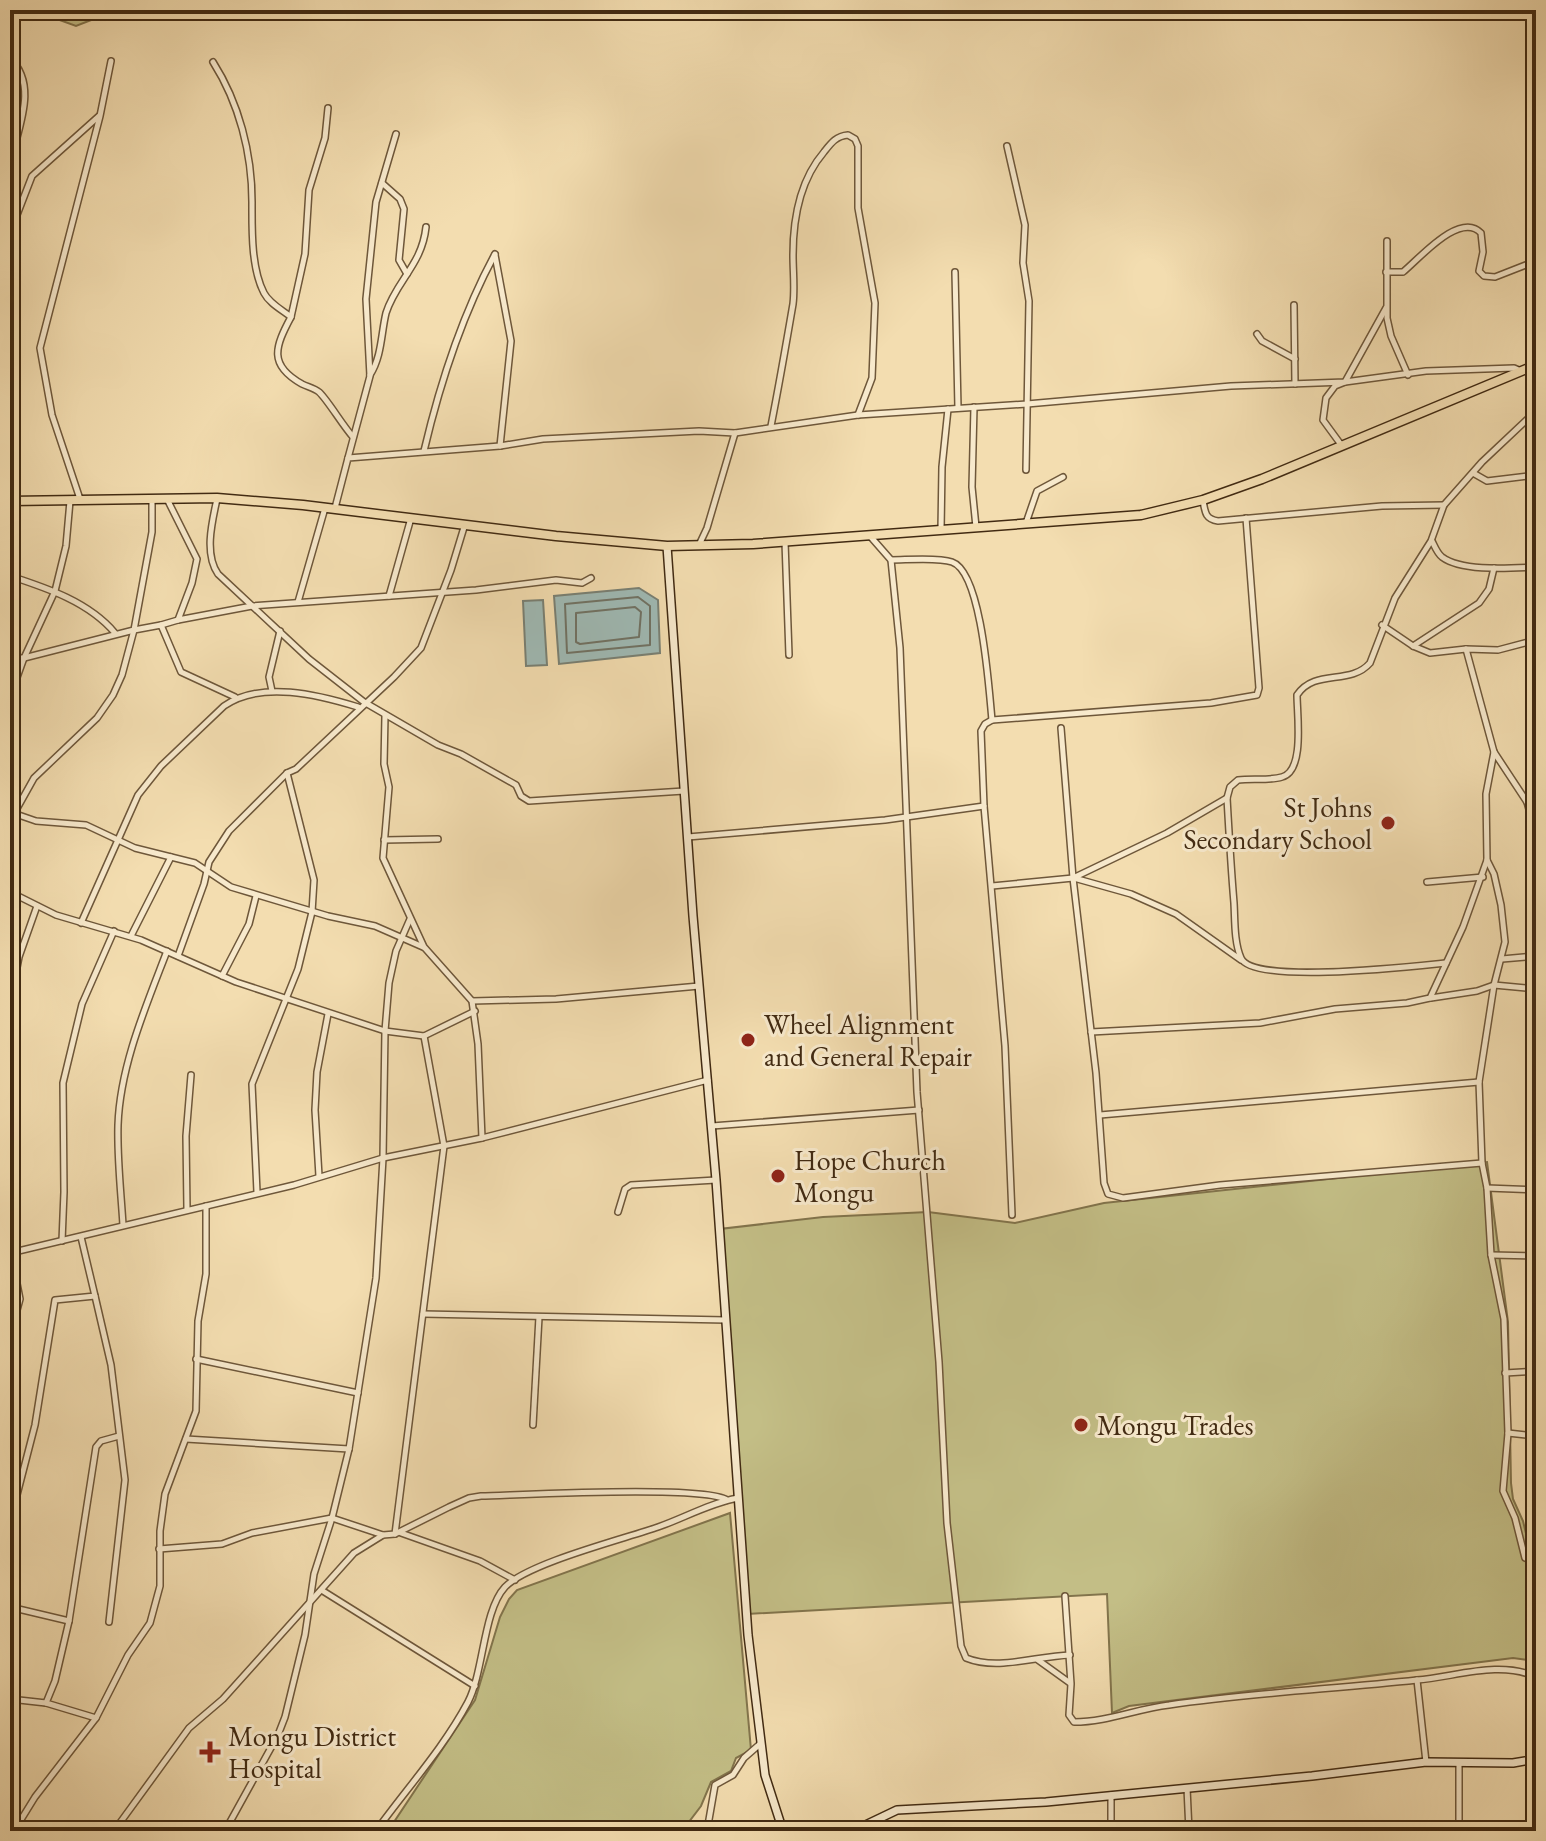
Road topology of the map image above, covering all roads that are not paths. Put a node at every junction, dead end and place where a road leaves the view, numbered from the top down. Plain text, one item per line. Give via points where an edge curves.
1 (10, 58) edge
2 (111, 61) dead end
3 (213, 62) dead end
4 (328, 108) dead end
5 (100, 116) junction
6 (396, 134) dead end
7 (1007, 146) dead end
8 (10, 166) edge
9 (382, 183) junction
10 (426, 227) dead end
11 (10, 233) edge
12 (1387, 241) dead end
13 (1536, 261) edge
14 (955, 272) dead end
15 (1386, 272) junction
16 (407, 274) junction
17 (1294, 305) dead end
18 (1386, 308) junction
19 (291, 317) junction
20 (1257, 334) dead end
21 (1295, 359) junction
22 (1536, 365) edge
23 (1521, 371) junction
24 (1408, 375) junction
25 (370, 376) junction
26 (1345, 382) junction
27 (1295, 384) junction
28 (1027, 404) junction
29 (974, 407) junction
30 (958, 408) junction
31 (948, 409) junction
32 (1536, 411) edge
33 (858, 415) junction
34 (771, 426) junction
35 (735, 433) junction
36 (353, 437) junction
37 (500, 446) junction
38 (1342, 446) junction
39 (424, 451) junction
40 (348, 458) junction
41 (1026, 470) dead end
42 (1473, 473) junction
43 (1536, 475) edge
44 (1063, 477) dead end
45 (152, 498) junction
46 (167, 498) junction
47 (217, 498) junction
48 (10, 499) edge
49 (75, 500) junction
50 (1203, 500) junction
51 (1444, 505) junction
52 (330, 508) junction
53 (411, 518) junction
54 (1246, 518) junction
55 (465, 524) junction
56 (1025, 524) junction
57 (976, 527) junction
58 (941, 530) junction
59 (870, 535) junction
60 (1431, 541) junction
61 (785, 542) junction
62 (667, 546) junction
63 (699, 546) junction
64 (197, 559) junction
65 (891, 560) junction
66 (210, 563) junction
67 (1536, 567) edge
68 (1494, 568) junction
69 (10, 576) edge
70 (591, 578) dead end
71 (55, 591) junction
72 (441, 592) junction
73 (389, 596) junction
74 (298, 602) junction
75 (252, 606) junction
76 (178, 620) junction
77 (161, 625) junction
78 (1382, 625) junction
79 (134, 630) junction
80 (280, 631) junction
81 (115, 633) junction
82 (1536, 640) edge
83 (1413, 646) junction
84 (1466, 649) junction
85 (789, 655) dead end
86 (10, 658) edge
87 (24, 658) junction
88 (272, 691) junction
89 (10, 697) edge
90 (235, 698) junction
91 (362, 705) junction
92 (385, 716) junction
93 (992, 720) junction
94 (1061, 728) dead end
95 (1494, 752) junction
96 (287, 773) junction
97 (1536, 778) edge
98 (684, 791) junction
99 (1227, 798) junction
100 (1527, 802) junction
101 (984, 806) junction
102 (1536, 809) edge
103 (12, 812) edge
104 (905, 816) junction
105 (10, 821) edge
106 (1536, 835) edge
107 (688, 837) junction
108 (438, 839) dead end
109 (118, 840) junction
110 (384, 840) junction
111 (171, 857) junction
112 (1487, 860) junction
113 (207, 870) junction
114 (1483, 877) junction
115 (1073, 878) junction
116 (1427, 882) dead end
117 (992, 886) junction
118 (10, 892) edge
119 (256, 896) junction
120 (37, 906) junction
121 (312, 912) junction
122 (410, 919) junction
123 (81, 923) junction
124 (115, 931) junction
125 (131, 936) junction
126 (402, 937) junction
127 (424, 947) junction
128 (167, 951) junction
129 (178, 956) junction
130 (1536, 956) edge
131 (1502, 959) junction
132 (1241, 960) junction
133 (1446, 963) junction
134 (222, 976) junction
135 (1494, 985) junction
136 (700, 986) junction
137 (1536, 989) edge
138 (1430, 998) junction
139 (287, 1000) junction
140 (472, 1001) junction
141 (10, 1004) edge
142 (475, 1011) junction
143 (328, 1014) junction
144 (385, 1031) junction
145 (1091, 1032) junction
146 (424, 1036) junction
147 (191, 1075) dead end
148 (709, 1080) junction
149 (1479, 1082) junction
150 (919, 1110) junction
151 (1100, 1115) junction
152 (712, 1126) junction
153 (482, 1138) junction
154 (444, 1146) junction
155 (383, 1158) junction
156 (1482, 1163) junction
157 (319, 1176) junction
158 (716, 1180) junction
159 (1487, 1188) junction
160 (1536, 1190) edge
161 (257, 1192) junction
162 (206, 1206) junction
163 (187, 1209) junction
164 (618, 1212) dead end
165 (1012, 1215) dead end
166 (123, 1225) junction
167 (81, 1237) junction
168 (62, 1241) junction
169 (10, 1253) edge
170 (1491, 1255) junction
171 (1536, 1256) edge
172 (95, 1296) junction
173 (423, 1314) junction
174 (539, 1317) junction
175 (726, 1320) junction
176 (1536, 1324) edge
177 (10, 1336) edge
178 (196, 1359) junction
179 (1534, 1371) edge
180 (1505, 1373) junction
181 (358, 1393) junction
182 (533, 1425) dead end
183 (1508, 1433) junction
184 (119, 1436) junction
185 (1536, 1436) edge
186 (186, 1439) junction
187 (349, 1449) junction
188 (739, 1498) junction
189 (727, 1500) junction
190 (332, 1518) junction
191 (10, 1522) edge
192 (398, 1533) junction
193 (383, 1535) junction
194 (159, 1549) junction
195 (1536, 1562) edge
196 (515, 1580) junction
197 (323, 1591) junction
198 (1065, 1596) dead end
199 (310, 1605) junction
200 (10, 1607) edge
201 (69, 1621) junction
202 (109, 1622) dead end
203 (1070, 1655) junction
204 (1038, 1660) junction
205 (1536, 1677) edge
206 (1417, 1680) junction
207 (1071, 1684) junction
208 (475, 1686) junction
209 (10, 1699) edge
210 (46, 1703) junction
211 (96, 1718) junction
212 (760, 1744) junction
213 (1536, 1759) edge
214 (1426, 1762) junction
215 (1459, 1764) junction
216 (1187, 1788) junction
217 (1111, 1794) junction
218 (12, 1830) edge
219 (114, 1831) edge
220 (225, 1831) edge
221 (376, 1831) edge
222 (707, 1831) edge
223 (783, 1831) edge
224 (853, 1831) edge
225 (1111, 1831) edge
226 (1189, 1831) edge
227 (1459, 1831) edge

1 - 8 street via 24,75 26,93
2 - 5 street
3 - 19 street via 230,90 242,128 260,285
4 - 19 street via 309,190 305,254
5 - 11 street via 32,176
5 - 49 street via 40,348
6 - 9 street
7 - 28 street via 1025,225
9 - 16 street via 404,209 399,260
9 - 25 street via 367,273
10 - 16 street via 422,251
12 - 15 street
13 - 15 street via 1495,277 1484,276 1479,271 1481,233 1465,226 1443,236 1403,272
14 - 30 street
15 - 18 street
16 - 25 street via 387,311
17 - 21 street
18 - 24 street
18 - 26 street
19 - 36 street via 278,347 279,366 322,395
20 - 21 street
21 - 27 street
22 - 23 main road
23 - 24 street
23 - 38 main road
24 - 26 street
25 - 36 street
26 - 27 street
26 - 38 street via 1330,390 1323,412 1325,426
27 - 28 street
28 - 29 street
28 - 41 street
29 - 30 street
29 - 57 street
30 - 31 street
31 - 33 street
31 - 58 street
32 - 42 street
33 - 34 street
33 - 34 street via 872,378 875,303 858,208 858,146 848,135 817,158 802,190 792,307
34 - 35 street
35 - 37 street via 543,439
35 - 63 street
36 - 40 street
37 - 39 street
37 - 39 street via 511,329 495,254 464,318
38 - 50 main road
39 - 40 street
40 - 52 street
42 - 43 street via 1487,481
42 - 51 street
44 - 56 street via 1037,491
45 - 46 main road
45 - 49 main road
45 - 79 street via 152,532
46 - 47 main road
46 - 64 street
47 - 52 main road
47 - 66 street
48 - 49 main road
49 - 71 street
50 - 54 street via 1210,520
50 - 56 main road via 1141,515
51 - 54 street
51 - 60 street
52 - 53 main road
52 - 74 street
53 - 55 main road
53 - 73 street
54 - 93 street via 1257,695
55 - 62 main road
55 - 72 street
56 - 57 main road
57 - 58 main road
58 - 59 main road
59 - 61 main road
59 - 65 street
60 - 68 street via 1439,555 1453,563
60 - 78 street
61 - 63 main road
61 - 85 street
62 - 63 main road
62 - 98 main road
64 - 66 street
64 - 76 street
65 - 93 street via 950,561 965,574 984,643
65 - 104 street via 900,648
66 - 75 street
67 - 68 street
68 - 83 street via 1479,603
69 - 71 street
70 - 72 street via 582,583 556,580
71 - 81 street
71 - 87 street
72 - 73 street
72 - 91 street via 421,648
73 - 74 street
74 - 75 street
75 - 76 street
75 - 80 street
76 - 77 street
77 - 79 street
77 - 90 street via 181,672
78 - 83 street
78 - 99 street via 1363,671 1319,679 1297,695 1294,769 1280,778 1238,780
79 - 81 street
79 - 103 street via 113,695 97,718 34,778
80 - 88 street via 269,677
80 - 91 street
81 - 87 street
82 - 84 street via 1498,650
83 - 84 street via 1430,653
84 - 95 street
86 - 87 street
87 - 89 street
88 - 90 street
88 - 91 street
90 - 109 street via 153,776 138,795
91 - 92 street
91 - 96 street
92 - 98 street via 516,785 529,801
92 - 110 street via 389,787
93 - 101 street via 981,731
94 - 115 street
95 - 100 street
95 - 112 street via 1486,794
96 - 113 street via 229,831
96 - 121 street via 314,880
97 - 100 street
98 - 107 main road
99 - 115 street
99 - 132 street
100 - 102 street
100 - 106 street
101 - 104 street
101 - 117 street
103 - 105 street
103 - 109 street via 36,821 86,825
104 - 107 street
104 - 150 street
107 - 136 main road
108 - 110 street
109 - 111 street
109 - 123 street
110 - 122 street via 383,858
111 - 113 street
111 - 125 street
112 - 114 street
112 - 131 street via 1501,905
113 - 119 street
113 - 129 street
114 - 116 street
114 - 133 street
115 - 117 street
115 - 132 street via 1131,894 1176,914
115 - 145 street
117 - 165 street
118 - 120 street
119 - 121 street
119 - 134 street via 249,924
120 - 123 street
120 - 141 street
121 - 126 street
121 - 139 street
122 - 126 street
122 - 127 street
123 - 124 street
124 - 125 street
124 - 168 street via 82,1004 63,1083
125 - 128 street
126 - 127 street
126 - 144 street via 389,983
127 - 140 street
128 - 129 street
128 - 166 street via 135,1042 120,1109
129 - 134 street
130 - 131 street
131 - 135 street
132 - 133 street via 1250,968 1283,971
133 - 138 street
134 - 139 street
135 - 137 street
135 - 138 street
135 - 149 street
136 - 140 street
136 - 148 main road
138 - 145 street via 1260,1023
139 - 143 street
139 - 161 street via 252,1084
140 - 142 street
142 - 146 street
142 - 153 street
143 - 144 street
143 - 157 street via 317,1072
144 - 146 street
144 - 155 street
145 - 151 street
146 - 154 street
147 - 163 street
148 - 152 main road
148 - 153 street
149 - 151 street
149 - 156 street
150 - 152 street
150 - 204 street via 947,1523 961,1646 966,1658 974,1660
151 - 156 street via 1104,1183 1116,1198
152 - 158 main road
153 - 154 street
154 - 155 street
154 - 173 street
155 - 157 street
155 - 181 street via 376,1278
156 - 159 street
157 - 161 street
158 - 164 street via 631,1185
158 - 175 main road
159 - 160 street
159 - 170 street
161 - 162 street
162 - 163 street
162 - 178 street via 206,1274
163 - 166 street
166 - 167 street
167 - 168 street
167 - 172 street
168 - 169 street
169 - 177 street via 20,1299
170 - 171 street
170 - 180 street via 1504,1319
172 - 184 street via 111,1365
172 - 191 street via 55,1300 35,1425
173 - 174 street
173 - 192 street
174 - 175 street
174 - 182 street
175 - 188 main road
176 - 179 street
178 - 181 street
178 - 186 street via 197,1400
179 - 180 street
180 - 183 street
181 - 187 street
183 - 185 street
183 - 195 street via 1503,1491 1525,1558
184 - 201 street via 96,1447
184 - 202 street via 125,1480
186 - 187 street
186 - 194 street via 165,1494
187 - 190 street
188 - 189 street
188 - 212 main road
189 - 192 street via 674,1493 481,1496
189 - 196 street
190 - 193 street
190 - 194 street via 222,1544
190 - 199 street
192 - 193 street
192 - 196 street via 480,1561
193 - 197 street via 354,1553
194 - 211 street via 160,1586 150,1623
196 - 208 street via 495,1606
197 - 199 street
197 - 208 street
198 - 203 street
199 - 219 street via 214,1709 189,1728
199 - 220 street via 285,1717
200 - 201 street
201 - 210 street
203 - 204 street
203 - 207 street
204 - 207 street
205 - 206 street via 1506,1668
206 - 207 street via 1170,1704 1095,1722 1074,1722 1069,1715
206 - 214 street
208 - 221 street via 436,1752
209 - 210 street
210 - 211 street
211 - 218 street
212 - 222 street via 733,1775 715,1785
212 - 223 main road
213 - 215 main road
214 - 215 main road
214 - 216 main road
215 - 227 street
216 - 217 main road
216 - 226 street
217 - 224 main road via 897,1810
217 - 225 street

